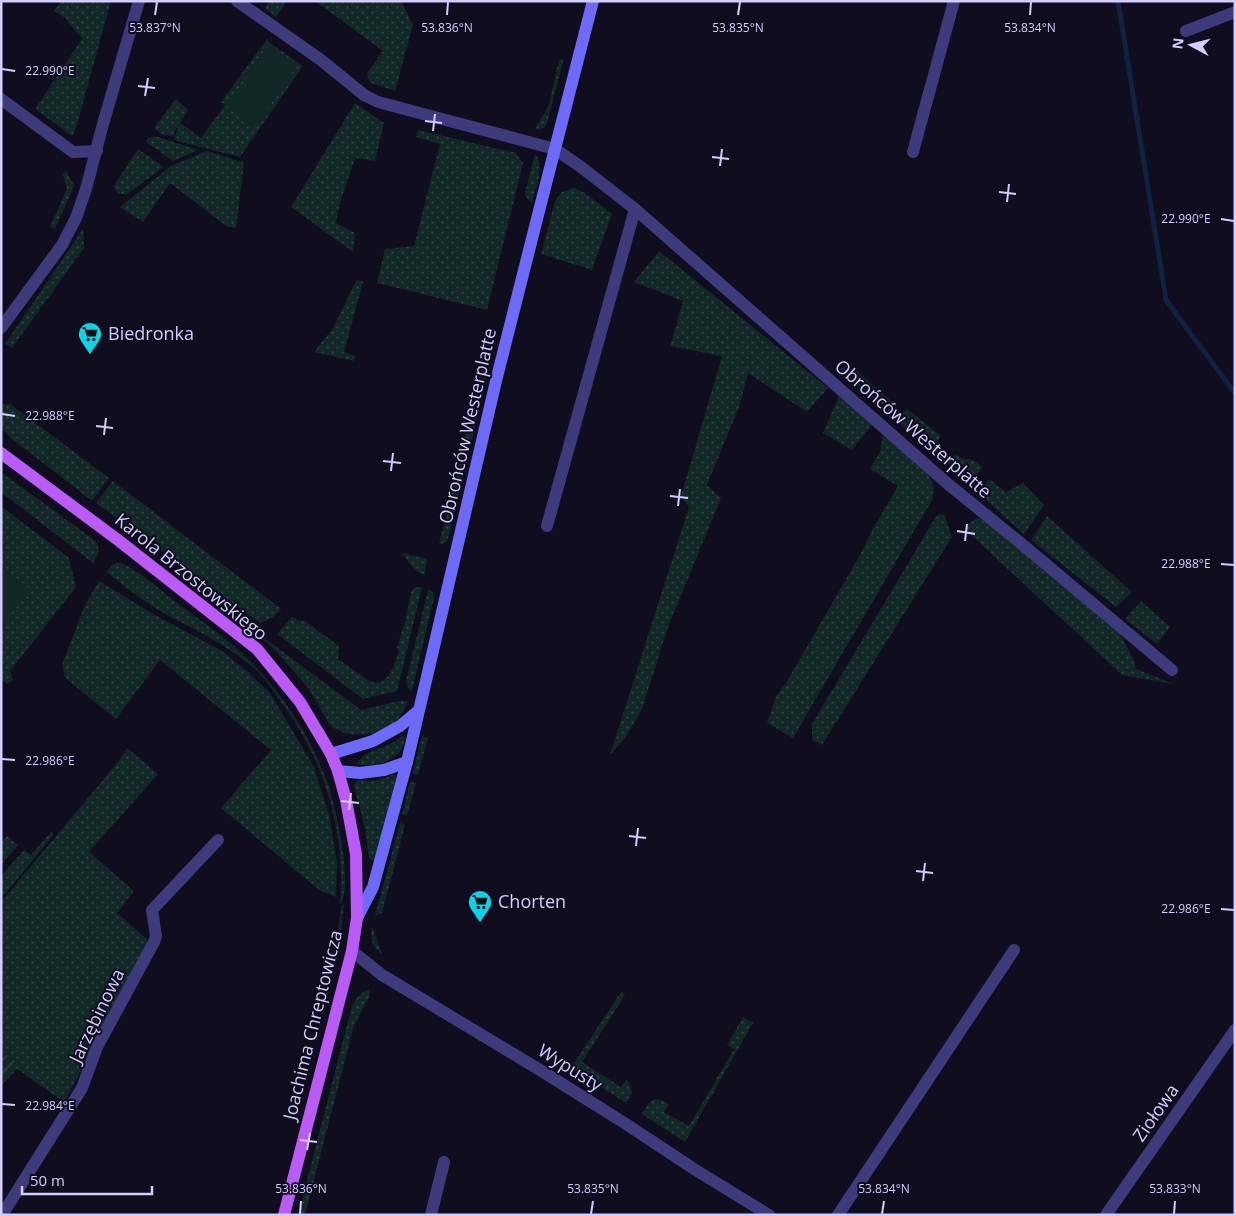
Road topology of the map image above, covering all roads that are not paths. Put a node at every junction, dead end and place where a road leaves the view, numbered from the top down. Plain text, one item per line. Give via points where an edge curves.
1 (139, 1) edge
2 (237, 1) edge
3 (594, 1) edge
4 (954, 1) edge
5 (1235, 12) edge
6 (1186, 31) dead end
7 (1, 99) edge
8 (555, 149) junction
9 (97, 152) junction
10 (913, 152) dead end
11 (635, 209) junction
12 (1, 328) edge
13 (1, 453) edge
14 (547, 526) dead end
15 (1172, 670) dead end
16 (418, 711) junction
17 (331, 754) junction
18 (407, 762) junction
19 (338, 771) junction
20 (218, 840) dead end
21 (357, 918) junction
22 (1014, 950) dead end
23 (352, 951) junction
24 (1235, 1030) edge
25 (444, 1162) dead end
26 (2, 1215) edge
27 (284, 1215) edge
28 (431, 1215) edge
29 (769, 1215) edge
30 (838, 1215) edge
31 (1106, 1215) edge

1 - 9 street
2 - 8 street, Obrońców Westerplatte via 378,102
3 - 8 main road, Obrońców Westerplatte
4 - 10 street
5 - 6 street
7 - 9 street via 73,152
8 - 11 street, Obrońców Westerplatte
8 - 16 main road, Obrońców Westerplatte
9 - 12 street via 76,218 62,245
11 - 14 street
11 - 15 street, Obrońców Westerplatte via 948,484
13 - 17 main road, Karola Brzostowskiego via 257,650 300,702
16 - 17 main road via 373,742
16 - 18 main road, Obrońców Westerplatte
17 - 19 main road, Joachima Chreptowicza
18 - 19 main road via 384,770
18 - 21 main road, Obrońców Westerplatte via 373,887
19 - 21 main road, Joachima Chreptowicza via 356,854
20 - 26 street, Jarzębinowa via 152,910 154,942 97,1047 82,1088
21 - 23 main road, Joachima Chreptowicza
22 - 30 street
23 - 27 main road, Joachima Chreptowicza
23 - 29 street, Wypusty via 382,975 540,1070
24 - 31 street, Ziołowa
25 - 28 street

